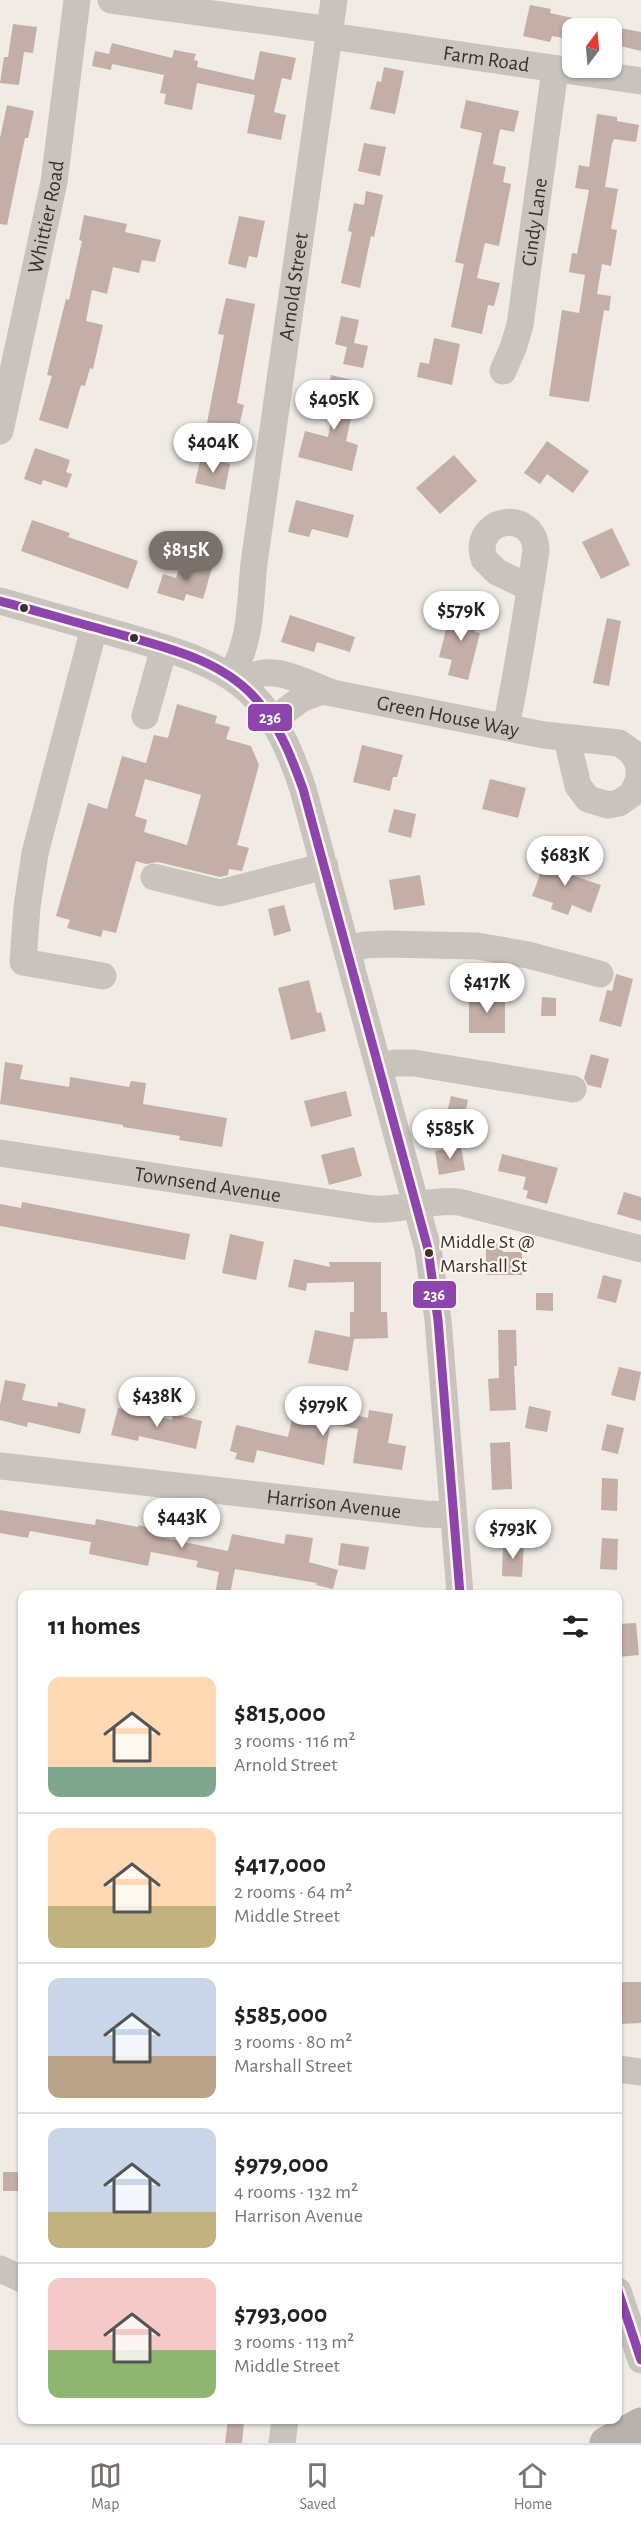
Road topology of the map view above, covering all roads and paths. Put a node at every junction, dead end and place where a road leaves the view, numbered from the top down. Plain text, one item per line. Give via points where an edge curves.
1 (77, 0) edge
2 (111, 0) edge
3 (334, 0) edge
4 (330, 33) junction
5 (555, 70) junction
6 (641, 81) edge
7 (503, 371) dead end
8 (0, 431) edge
9 (530, 588) dead end
10 (0, 600) edge
11 (94, 628) junction
12 (164, 648) junction
13 (236, 680) junction
14 (330, 692) junction
15 (145, 716) dead end
16 (273, 720) junction
17 (506, 727) junction
18 (567, 739) dead end
19 (325, 866) junction
20 (154, 877) dead end
21 (348, 949) junction
22 (600, 974) dead end
23 (103, 976) dead end
24 (379, 1067) junction
25 (573, 1089) dead end
26 (0, 1153) edge
27 (417, 1205) junction
28 (641, 1249) edge
29 (0, 1466) edge
30 (453, 1515) junction
31 (460, 1590) edge
32 (622, 2070) edge
33 (641, 2072) edge
34 (0, 2269) edge
35 (18, 2277) edge
36 (622, 2303) edge
37 (641, 2360) edge
38 (284, 2424) edge
39 (641, 2424) edge
40 (282, 2443) edge
41 (606, 2443) edge

1 - 8 street, Whittier Road via 54,182
2 - 4 street, Farm Road
3 - 4 street, Arnold Street
4 - 5 street, Farm Road
4 - 13 street, Arnold Street via 248,629
5 - 6 street, Farm Road
5 - 7 street, Cindy Lane via 520,325
9 - 17 street
10 - 11 street
11 - 12 street
11 - 23 street via 35,853 23,962
12 - 13 street via 199,659
12 - 15 street
13 - 14 street via 267,673 294,677
13 - 16 street
14 - 16 street via 308,695
14 - 17 street, Green House Way
16 - 19 street via 292,757
17 - 18 street, Green House Way
19 - 20 street via 220,893
19 - 21 street
21 - 22 street via 386,944 477,946
21 - 24 street
24 - 25 street via 414,1063
24 - 27 street
26 - 27 street, Townsend Avenue via 372,1209
27 - 28 street, Townsend Avenue via 459,1202
27 - 30 street via 438,1320
29 - 30 street, Harrison Avenue
30 - 31 street
32 - 33 street
34 - 35 street
36 - 37 street
38 - 40 street
39 - 41 main road

